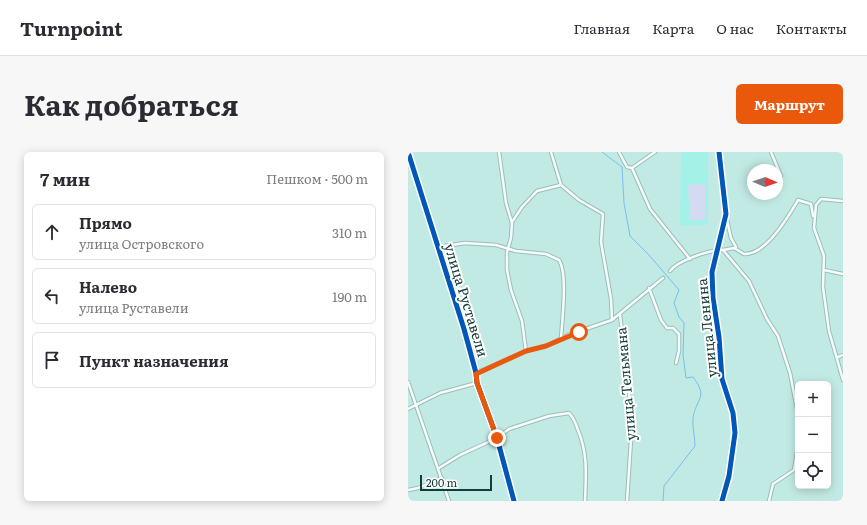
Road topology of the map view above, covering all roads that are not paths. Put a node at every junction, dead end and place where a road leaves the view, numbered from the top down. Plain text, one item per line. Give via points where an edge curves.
1 (408, 152) edge
2 (499, 152) edge
3 (551, 152) edge
4 (619, 152) edge
5 (655, 152) edge
6 (719, 152) edge
7 (771, 152) edge
8 (776, 164) edge
9 (632, 168) junction
10 (562, 184) junction
11 (843, 201) edge
12 (726, 214) junction
13 (814, 220) junction
14 (512, 223) junction
15 (438, 247) junction
16 (508, 248) junction
17 (737, 248) junction
18 (716, 249) junction
19 (723, 250) junction
20 (690, 259) junction
21 (824, 270) junction
22 (670, 271) dead end
23 (843, 274) edge
24 (663, 278) dead end
25 (649, 288) junction
26 (620, 315) junction
27 (612, 320) junction
28 (560, 340) junction
29 (526, 351) junction
30 (843, 355) edge
31 (838, 357) junction
32 (676, 362) dead end
33 (476, 374) junction
34 (843, 380) edge
35 (408, 382) edge
36 (477, 383) junction
37 (795, 399) edge
38 (415, 406) junction
39 (408, 409) edge
40 (497, 438) junction
41 (797, 453) edge
42 (439, 468) junction
43 (442, 478) junction
44 (408, 490) edge
45 (449, 501) edge
46 (514, 501) edge
47 (585, 501) edge
48 (627, 501) edge
49 (722, 501) edge
50 (769, 501) edge

1 - 15 street, улица Руставели
2 - 14 street via 506,203
3 - 10 street, улица Тельмана
4 - 9 street via 627,167
5 - 9 street
6 - 12 street, улица Ленина
7 - 8 street
9 - 20 street via 650,209
10 - 14 street via 537,191
10 - 27 street, улица Тельмана via 579,200 603,214 601,242 612,300
11 - 13 street via 827,198 819,200
12 - 17 street via 731,238
12 - 18 street, улица Ленина
13 - 17 street via 811,204 798,200 784,222 760,249 747,254 741,253
13 - 21 street via 814,228 824,256
14 - 16 street
15 - 16 street via 465,243
15 - 33 street, улица Руставели
16 - 28 street via 546,254 562,264 563,309
16 - 29 street via 508,279 522,321
17 - 19 street
18 - 19 street
18 - 20 street
18 - 49 street, улица Ленина via 712,272 713,298 722,379 734,413 729,476
19 - 37 street via 748,281 778,336
20 - 22 street
21 - 23 street
21 - 31 street via 823,287 829,331
24 - 25 street
25 - 26 street
25 - 32 street via 661,320 667,328 673,328 679,334
26 - 27 street
26 - 48 street, улица Тельмана via 631,433
27 - 28 street
28 - 29 street
29 - 33 street
30 - 31 street
31 - 34 street
33 - 36 street, улица Руставели
35 - 38 street
36 - 38 street via 440,393
36 - 40 street, улица Руставели
38 - 39 street
38 - 42 street
40 - 42 street
40 - 46 street, улица Руставели
40 - 47 street via 514,427 566,413 573,419 585,450
41 - 50 street via 794,470 773,484
42 - 43 street
43 - 44 street
43 - 45 street

